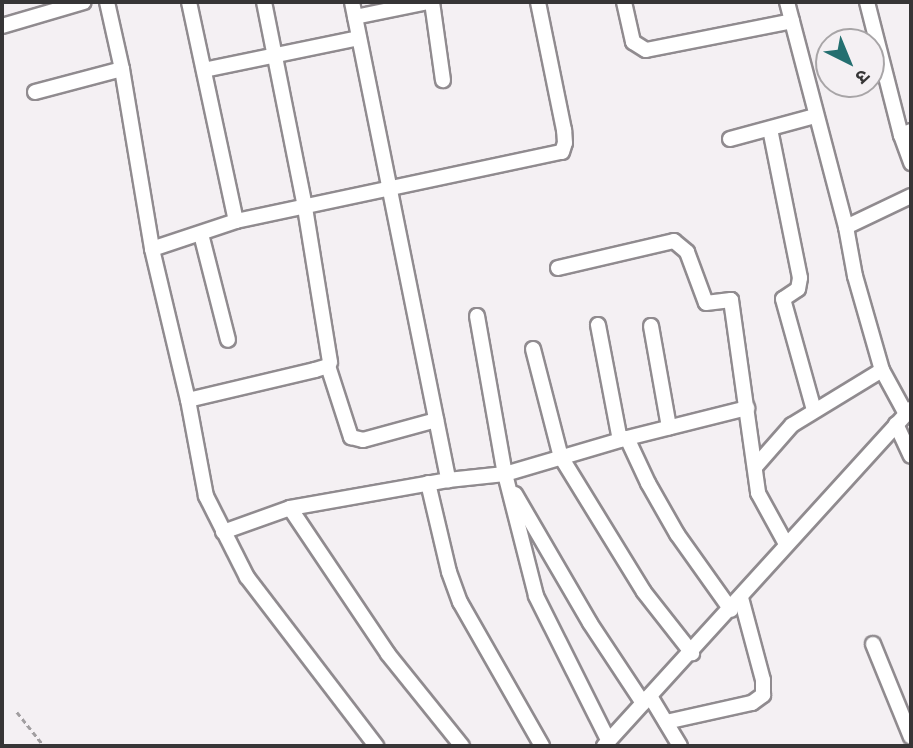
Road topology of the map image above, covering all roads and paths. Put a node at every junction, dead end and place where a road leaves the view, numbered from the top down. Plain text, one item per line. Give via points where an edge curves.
1 (84, 2) edge
2 (107, 2) edge
3 (189, 2) edge
4 (264, 2) edge
5 (430, 2) edge
6 (538, 2) edge
7 (624, 2) edge
8 (804, 2) edge
9 (867, 2) edge
10 (788, 4) edge
11 (354, 9) edge
12 (792, 21) junction
13 (2, 26) edge
14 (359, 38) junction
15 (274, 54) junction
16 (122, 69) junction
17 (204, 70) junction
18 (443, 80) dead end
19 (35, 92) dead end
20 (816, 116) junction
21 (770, 129) junction
22 (906, 133) edge
23 (730, 139) dead end
24 (911, 163) edge
25 (391, 190) junction
26 (911, 196) edge
27 (305, 207) junction
28 (236, 221) junction
29 (846, 227) junction
30 (201, 234) junction
31 (152, 249) junction
32 (558, 268) dead end
33 (477, 316) dead end
34 (598, 325) dead end
35 (651, 326) dead end
36 (228, 340) dead end
37 (533, 349) dead end
38 (328, 366) junction
39 (882, 370) junction
40 (188, 400) junction
41 (747, 408) junction
42 (814, 410) junction
43 (904, 416) edge
44 (436, 420) junction
45 (668, 427) junction
46 (623, 439) junction
47 (911, 456) edge
48 (561, 457) junction
49 (755, 467) junction
50 (506, 479) junction
51 (447, 480) junction
52 (428, 483) junction
53 (290, 508) junction
54 (223, 532) junction
55 (786, 544) junction
56 (741, 598) junction
57 (730, 610) junction
58 (873, 644) dead end
59 (692, 653) junction
60 (646, 699) junction
61 (17, 712) dead end
62 (666, 722) junction
63 (911, 737) edge
64 (606, 743) edge
65 (44, 746) edge
66 (376, 746) edge
67 (462, 746) edge
68 (542, 746) edge
69 (681, 746) edge

1 - 13 street
2 - 16 street
3 - 17 street
4 - 15 street
5 - 11 street
5 - 18 street
6 - 25 street via 564,130 562,152
7 - 12 street via 633,42 646,50
8 - 10 street
9 - 22 street
10 - 12 street
11 - 14 street
12 - 20 street
14 - 15 street
14 - 25 street
15 - 17 street
15 - 27 street
16 - 19 street
16 - 31 street
17 - 28 street
20 - 21 street
20 - 29 street
21 - 23 street
21 - 42 street via 800,278 798,289 783,299
22 - 24 street
25 - 27 street
25 - 44 street
26 - 29 street
27 - 28 street
27 - 38 street
28 - 30 street
29 - 39 street
30 - 31 street
30 - 36 street
31 - 40 street
32 - 41 street via 680,243 706,303 732,302
33 - 50 street
34 - 46 street
35 - 45 street
37 - 48 street
38 - 40 street
38 - 44 street via 351,437 362,440
39 - 42 street
39 - 43 street
40 - 54 street via 206,496
41 - 45 street
41 - 49 street
42 - 49 street via 792,425
43 - 47 street
43 - 55 street
44 - 51 street
45 - 46 street
46 - 48 street
46 - 57 street via 677,534
48 - 50 street
48 - 59 street via 643,592
49 - 55 street via 761,501
50 - 51 street
50 - 60 street via 590,623
50 - 64 street via 536,596
51 - 52 street
52 - 53 street
52 - 68 street via 460,601
53 - 54 street
53 - 67 street via 388,653
54 - 66 street via 247,578
55 - 56 street
56 - 57 street
56 - 62 street via 763,695 752,703
57 - 59 street
58 - 63 street
59 - 60 street
60 - 62 street
60 - 64 street
61 - 65 path
62 - 69 street

